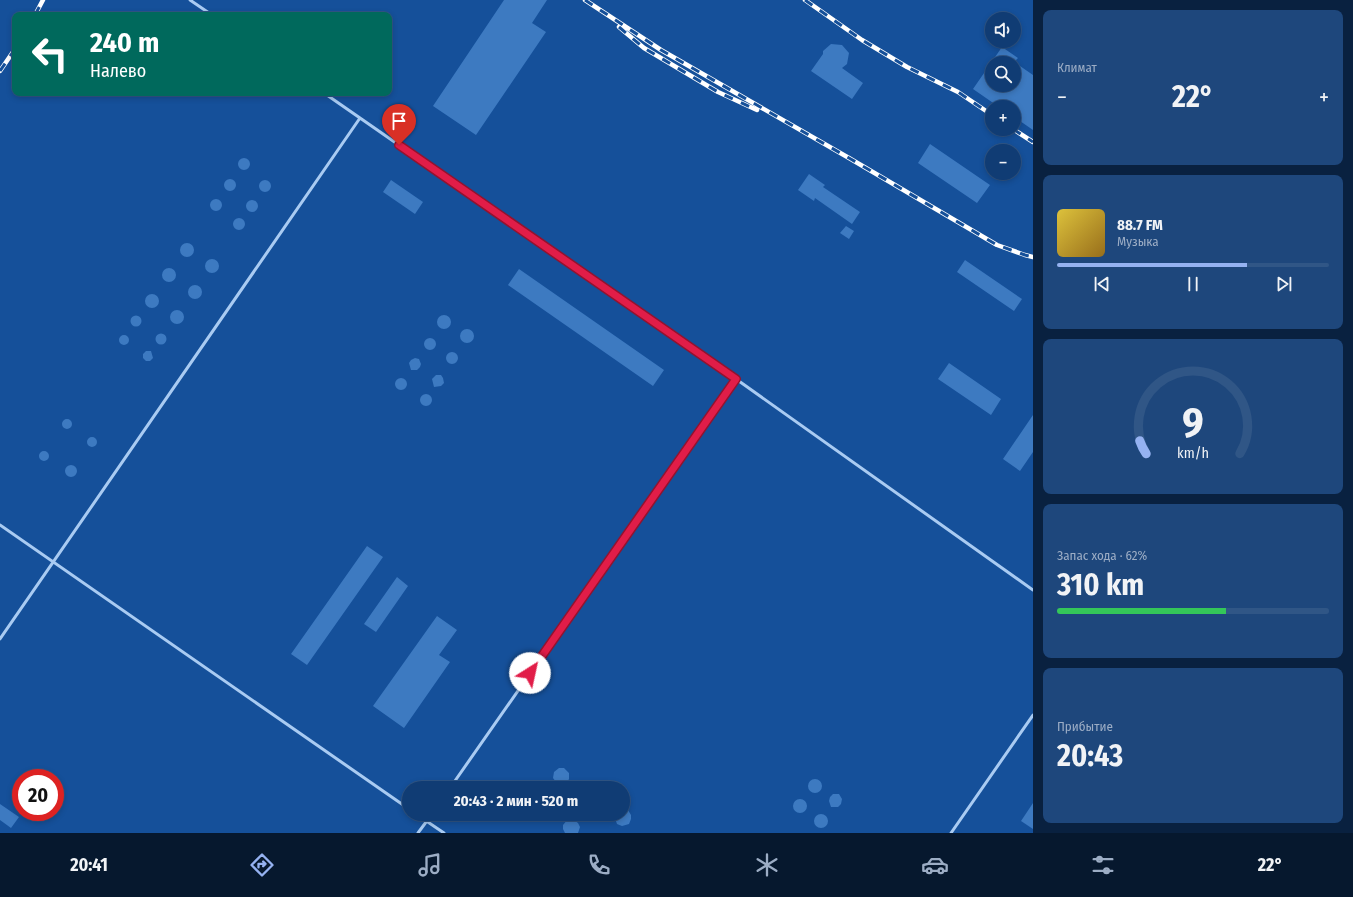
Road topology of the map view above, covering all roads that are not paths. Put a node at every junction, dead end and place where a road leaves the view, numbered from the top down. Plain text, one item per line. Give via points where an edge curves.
1 (190, 0) edge
2 (208, 12) edge
3 (328, 96) edge
4 (360, 118) junction
5 (736, 379) junction
6 (0, 525) edge
7 (53, 562) junction
8 (1033, 590) edge
9 (0, 639) edge
10 (1033, 715) edge
11 (455, 781) edge
12 (402, 804) edge
13 (426, 821) joint
14 (418, 833) edge
15 (444, 833) edge
16 (951, 833) edge

1 - 2 lane
3 - 4 lane
4 - 5 lane
4 - 7 lane
5 - 8 lane
5 - 11 lane
6 - 7 lane
7 - 9 lane
7 - 12 lane
10 - 16 lane
13 - 14 lane
13 - 15 lane

